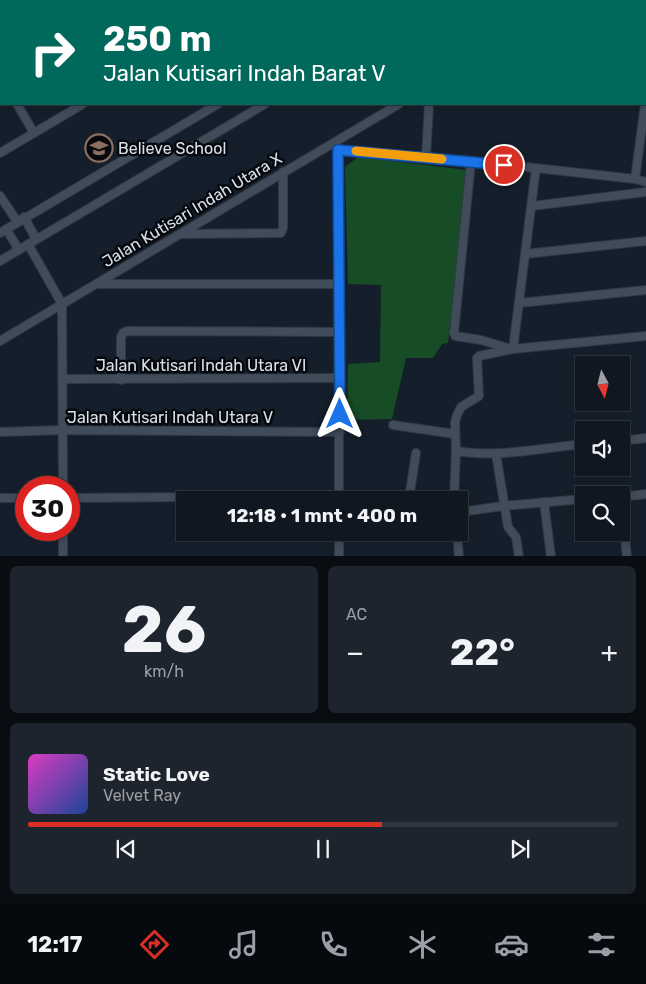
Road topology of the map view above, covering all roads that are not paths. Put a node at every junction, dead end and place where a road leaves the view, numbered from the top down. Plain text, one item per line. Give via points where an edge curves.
1 (18, 105) edge
2 (81, 105) edge
3 (216, 105) edge
4 (263, 105) edge
5 (397, 105) edge
6 (429, 105) edge
7 (645, 105) edge
8 (34, 133) junction
9 (333, 143) junction
10 (338, 150) junction
11 (0, 153) edge
12 (426, 157) junction
13 (471, 161) junction
14 (536, 168) junction
15 (282, 172) junction
16 (635, 179) junction
17 (646, 182) edge
18 (646, 192) edge
19 (0, 196) edge
20 (532, 206) junction
21 (20, 219) junction
22 (3, 231) edge
23 (178, 234) junction
24 (36, 239) junction
25 (646, 241) edge
26 (28, 244) junction
27 (19, 250) junction
28 (525, 254) junction
29 (0, 261) edge
30 (94, 284) junction
31 (340, 284) junction
32 (646, 290) edge
33 (519, 303) junction
34 (62, 304) junction
35 (340, 332) junction
36 (646, 336) edge
37 (0, 341) edge
38 (513, 350) junction
39 (340, 378) junction
40 (64, 380) junction
41 (121, 380) junction
42 (393, 425) dead end
43 (63, 430) junction
44 (0, 432) edge
45 (340, 432) junction
46 (455, 434) junction
47 (646, 438) edge
48 (630, 440) edge
49 (575, 445) edge
50 (456, 451) junction
51 (416, 453) dead end
52 (496, 454) junction
53 (63, 476) edge
54 (339, 491) edge
55 (410, 491) edge
56 (454, 491) edge
57 (646, 494) edge
58 (630, 497) edge
59 (0, 498) edge
60 (15, 498) edge
61 (80, 498) edge
62 (176, 498) edge
63 (575, 500) edge
64 (544, 502) junction
65 (503, 506) junction
66 (468, 511) edge
67 (63, 541) edge
68 (340, 541) edge
69 (458, 541) edge
70 (625, 541) edge
71 (63, 556) edge
72 (339, 556) edge
73 (459, 556) edge
74 (520, 556) edge
75 (550, 556) edge
76 (627, 556) edge

1 - 8 street
2 - 8 street
3 - 21 street
4 - 24 street
5 - 9 street, Jalan Kutisari Indah Utara X
6 - 12 street
7 - 16 street
8 - 11 street
9 - 10 street
9 - 15 street, Jalan Kutisari Indah Utara X
10 - 12 street
10 - 31 street
12 - 13 street
13 - 14 street
13 - 38 street via 455,336
14 - 16 street
14 - 20 street
15 - 23 street, Jalan Kutisari Indah Utara X
15 - 23 street via 281,233
16 - 17 street
18 - 20 street
19 - 21 street
20 - 28 street
21 - 22 street
21 - 24 street
22 - 27 street
23 - 30 street, Jalan Kutisari Indah Utara X
24 - 26 street
25 - 28 street
26 - 27 street
26 - 34 street
27 - 29 street
28 - 33 street
30 - 31 street
30 - 34 street, Jalan Kutisari Indah Utara X
31 - 35 street
32 - 33 street
33 - 38 street
34 - 37 street, Jalan Kutisari Indah Utara X
34 - 40 street
35 - 39 street
35 - 41 street via 127,332 121,337
36 - 38 street
38 - 46 street via 478,357 479,396 458,411
39 - 41 street, Jalan Kutisari Indah Utara VI
39 - 45 street
40 - 41 street, Jalan Kutisari Indah Utara VI
40 - 43 street
42 - 46 street
43 - 44 street, Jalan Kutisari Indah Utara V
43 - 45 street, Jalan Kutisari Indah Utara V
43 - 53 street
45 - 54 street
46 - 50 street
47 - 48 street
49 - 52 street
50 - 52 street
50 - 56 street
51 - 55 street
52 - 65 street
57 - 58 street
59 - 60 street
61 - 62 street
63 - 64 street
64 - 65 street
64 - 75 street
65 - 66 street
65 - 74 street
67 - 71 street
68 - 72 street
69 - 73 street
70 - 76 street

